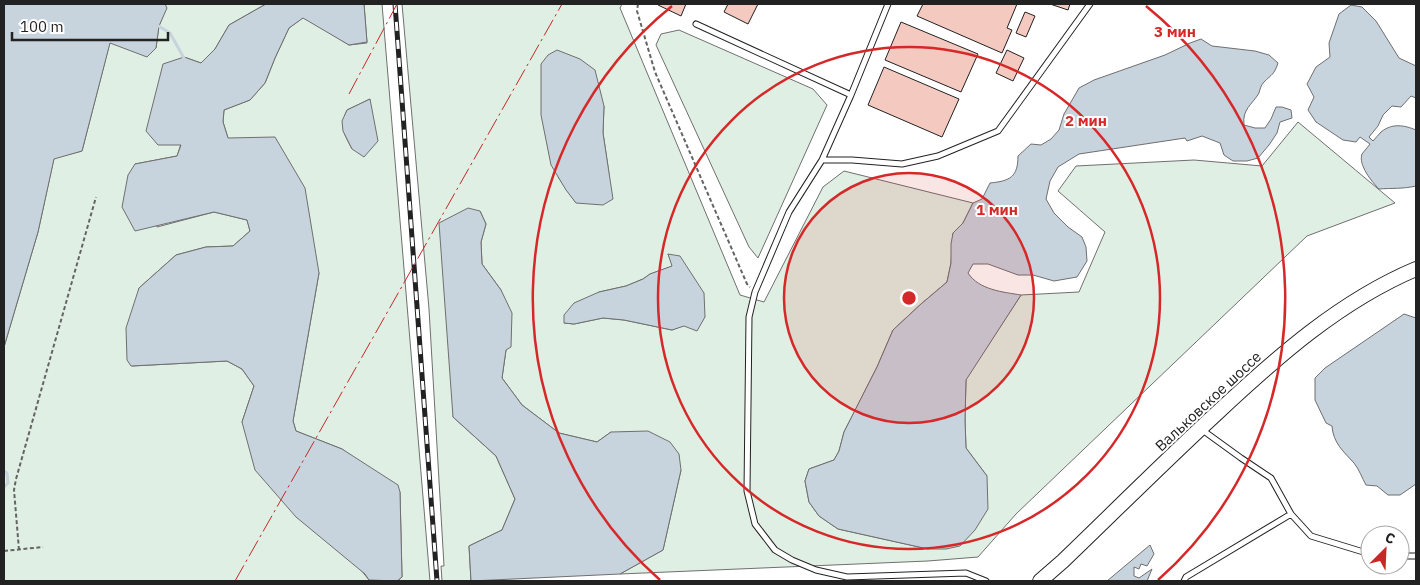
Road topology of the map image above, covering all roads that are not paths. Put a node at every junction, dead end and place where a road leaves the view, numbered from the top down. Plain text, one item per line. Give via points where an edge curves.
1 (888, 4) edge
2 (1090, 4) edge
3 (696, 24) dead end
4 (851, 95) junction
5 (822, 160) junction
6 (1416, 269) edge
7 (1200, 428) junction
8 (1291, 514) junction
9 (1360, 551) edge
10 (986, 581) edge
11 (1040, 581) edge
12 (1184, 581) edge

1 - 4 lane
2 - 5 lane via 998,131 938,156 902,164
3 - 4 lane
4 - 5 lane
5 - 10 lane via 789,212 755,292 749,317 747,491 755,524 775,550 816,570 847,577 966,574
6 - 7 main road, Вальковское шоссе via 1368,292 1328,319 1286,351
7 - 8 lane via 1271,478
7 - 11 main road, Вальковское шоссе
8 - 9 lane via 1311,536
8 - 12 lane

